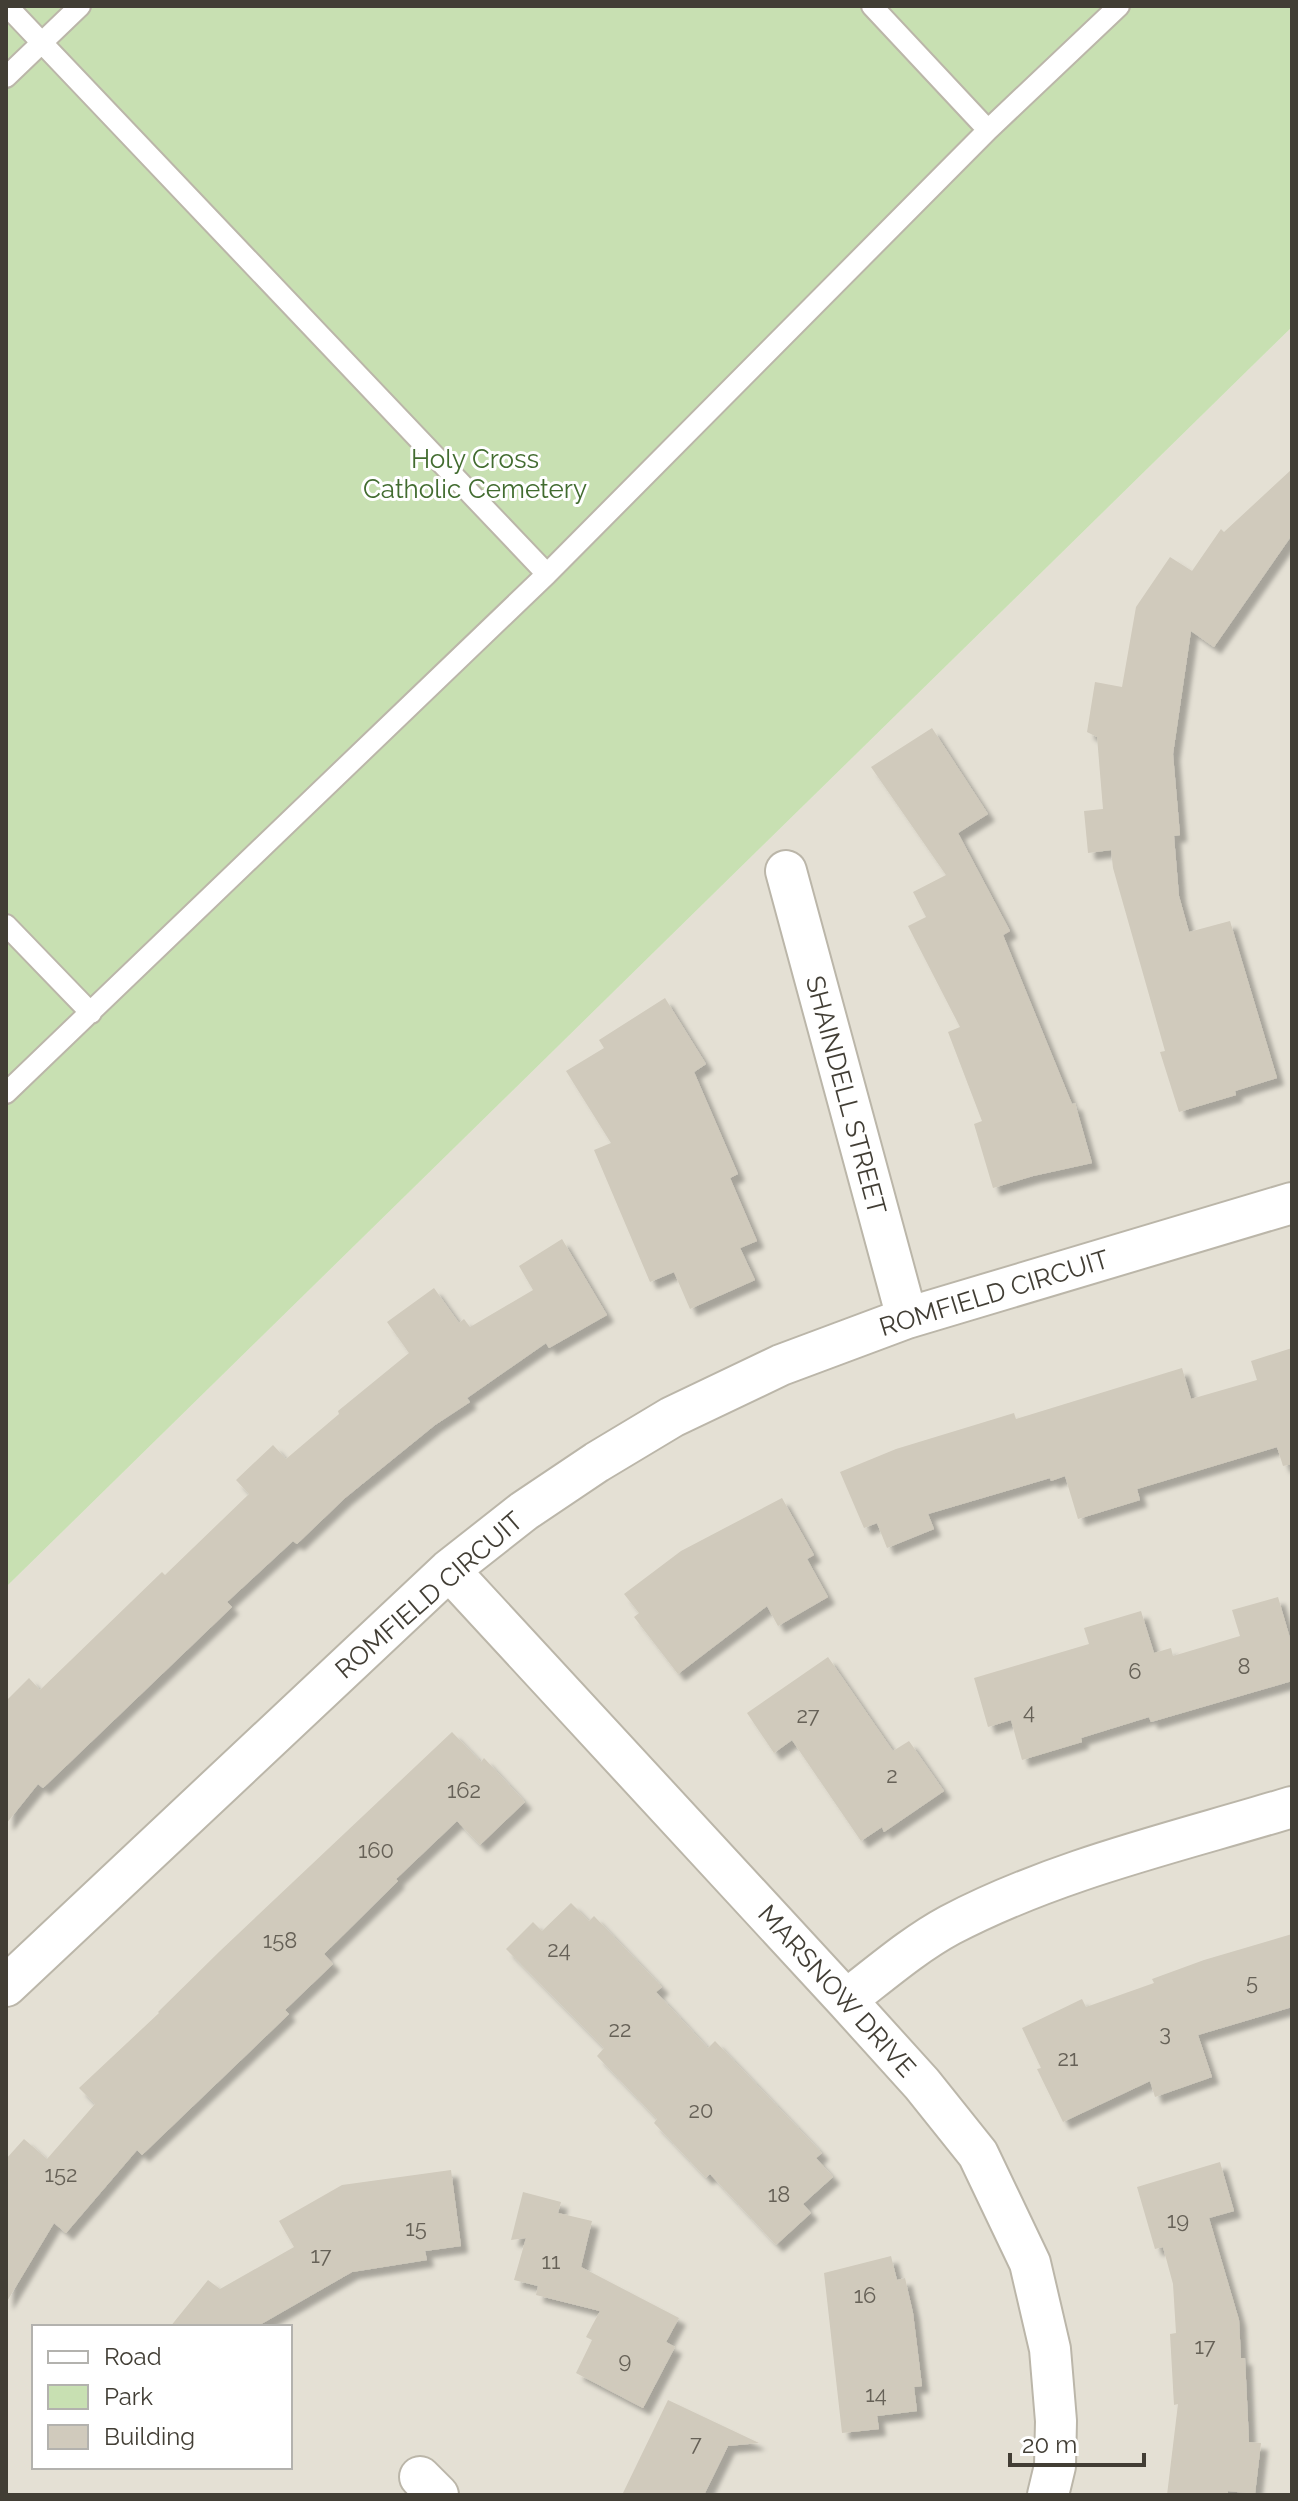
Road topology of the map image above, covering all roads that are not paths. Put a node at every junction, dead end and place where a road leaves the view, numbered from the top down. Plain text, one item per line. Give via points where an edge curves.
1 (7, 6) edge
2 (80, 6) edge
3 (872, 6) edge
4 (1119, 6) edge
5 (42, 43) junction
6 (6, 77) edge
7 (988, 130) junction
8 (547, 574) junction
9 (786, 871) dead end
10 (6, 925) edge
11 (91, 1013) junction
12 (6, 1093) edge
13 (1292, 1203) edge
14 (907, 1318) junction
15 (449, 1570) junction
16 (1292, 1807) edge
17 (6, 1986) edge
18 (846, 2000) junction
19 (1048, 2495) edge

1 - 5 lane
2 - 5 lane
3 - 7 lane
4 - 7 lane
5 - 6 lane
5 - 8 lane
7 - 8 lane
8 - 11 lane
9 - 14 street, SHAINDELL STREET
10 - 11 lane
11 - 12 lane
13 - 14 street, ROMFIELD CIRCUIT
14 - 15 street, ROMFIELD CIRCUIT via 781,1365 672,1417 597,1462
15 - 17 street, ROMFIELD CIRCUIT
15 - 18 street, MARSNOW DRIVE
16 - 18 street via 1020,1892 925,1939
18 - 19 street, MARSNOW DRIVE via 978,2154 1030,2263 1050,2349 1055,2407 1055,2466

